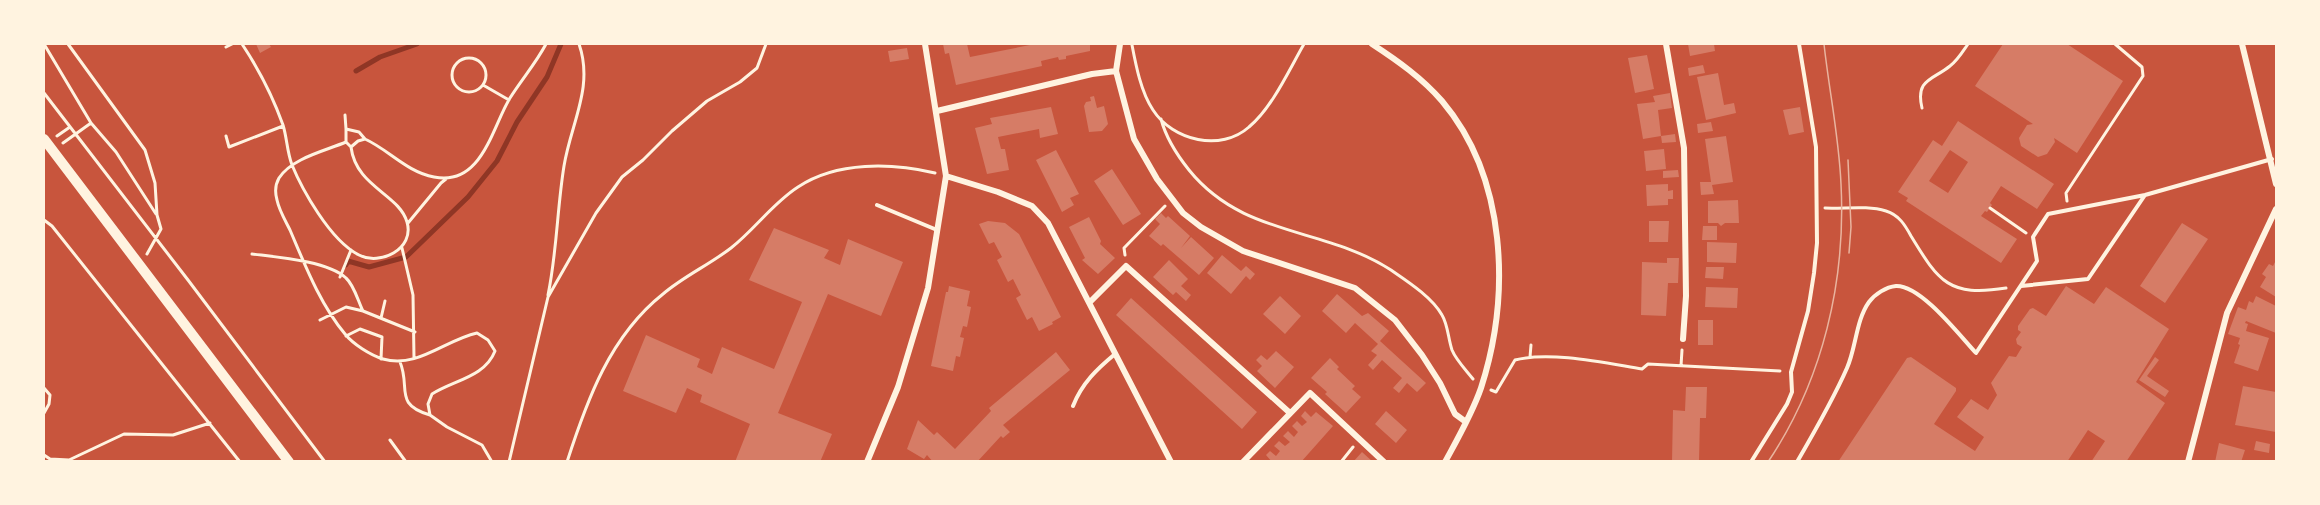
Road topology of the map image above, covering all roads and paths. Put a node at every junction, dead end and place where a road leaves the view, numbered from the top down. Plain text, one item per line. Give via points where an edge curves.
1 (44, 44) edge
2 (68, 44) edge
3 (232, 44) edge
4 (242, 44) edge
5 (546, 44) edge
6 (579, 44) edge
7 (766, 44) edge
8 (925, 44) edge
9 (1120, 44) edge
10 (1132, 44) edge
11 (1304, 44) edge
12 (1372, 44) edge
13 (1666, 44) edge
14 (1799, 44) edge
15 (1968, 44) edge
16 (2115, 44) edge
17 (2242, 44) edge
18 (226, 47) dead end
19 (1116, 71) junction
20 (483, 85) junction
21 (44, 93) edge
22 (508, 100) junction
23 (1922, 108) dead end
24 (937, 111) junction
25 (345, 115) dead end
26 (1161, 119) junction
27 (91, 123) junction
28 (283, 126) junction
29 (346, 129) junction
30 (79, 131) dead end
31 (226, 136) dead end
32 (44, 139) edge
33 (365, 140) junction
34 (346, 142) junction
35 (351, 147) junction
36 (2272, 159) junction
37 (292, 165) junction
38 (946, 176) junction
39 (448, 178) junction
40 (2277, 184) edge
41 (2145, 195) junction
42 (877, 205) dead end
43 (1163, 208) dead end
44 (1827, 208) dead end
45 (1990, 208) dead end
46 (2277, 209) edge
47 (2067, 210) junction
48 (157, 215) junction
49 (44, 220) edge
50 (408, 223) junction
51 (937, 231) junction
52 (2033, 237) junction
53 (157, 239) junction
54 (402, 248) junction
55 (1124, 248) dead end
56 (351, 250) junction
57 (252, 254) dead end
58 (303, 260) junction
59 (139, 264) junction
60 (340, 275) junction
61 (2020, 286) junction
62 (548, 297) junction
63 (385, 301) dead end
64 (1090, 302) junction
65 (363, 311) junction
66 (330, 314) junction
67 (381, 318) junction
68 (320, 320) dead end
69 (415, 332) junction
70 (346, 336) junction
71 (1683, 339) joint
72 (1531, 345) dead end
73 (1116, 354) junction
74 (1530, 357) junction
75 (414, 358) junction
76 (381, 359) junction
77 (400, 362) junction
78 (1681, 366) junction
79 (1791, 372) junction
80 (44, 388) edge
81 (1480, 388) junction
82 (1073, 406) dead end
83 (44, 413) edge
84 (1290, 413) junction
85 (430, 415) junction
86 (1466, 422) junction
87 (210, 423) junction
88 (390, 440) dead end
89 (1350, 450) dead end
90 (44, 455) edge
91 (240, 462) edge
92 (289, 462) edge
93 (325, 462) edge
94 (406, 462) edge
95 (492, 462) edge
96 (509, 462) edge
97 (567, 462) edge
98 (867, 462) edge
99 (1172, 462) edge
100 (1243, 462) edge
101 (1341, 462) edge
102 (1384, 462) edge
103 (1445, 462) edge
104 (1750, 462) edge
105 (1797, 462) edge
106 (2188, 462) edge

1 - 27 path
2 - 48 path via 145,150 155,183
3 - 18 path
4 - 28 path
5 - 22 path
6 - 62 path via 585,84 564,163
7 - 62 path via 757,68 707,101 622,177 596,213
8 - 24 street
9 - 19 street
10 - 26 path via 1146,95
11 - 26 path via 1263,113 1248,129 1227,140 1205,142 1188,137
12 - 81 street via 1410,69 1443,102 1475,153 1482,174 1495,216 1498,266 1495,331
13 - 71 street via 1684,148
14 - 79 lane via 1816,147 1817,232 1808,311
15 - 23 path via 1950,67 1923,86 1919,98
16 - 47 path via 2142,67 2143,76 2066,193
17 - 36 street
19 - 24 street
19 - 86 street via 1134,139 1157,180 1183,213 1243,251 1355,288 1395,320 1440,382 1455,414
20 - 20 path via 478,90 462,91 452,78 456,64 477,60 486,73
20 - 22 path
21 - 53 path
22 - 39 path via 480,159 465,172
24 - 38 street
25 - 29 path
26 - 81 path via 1164,132 1184,164 1199,183 1231,208 1252,219 1353,249 1391,270 1419,292 1441,313 1453,353
27 - 30 path
27 - 48 path
28 - 31 path via 229,147
28 - 37 path
29 - 33 path via 359,132
29 - 34 path
32 - 59 main road
33 - 35 path
33 - 39 path via 416,171
34 - 35 path
34 - 37 path
35 - 50 path via 361,173 402,212
36 - 40 street
36 - 41 lane
37 - 56 path via 319,214
37 - 58 path via 276,186 277,201
38 - 51 street
38 - 64 street via 1032,206 1048,223
38 - 97 path via 913,168 867,167 823,174 798,187 731,248 663,294 637,318 604,366
39 - 50 path
41 - 47 lane
41 - 61 lane via 2088,279
42 - 51 lane
43 - 55 path
44 - 61 path via 1885,210 1900,218 1930,267 1959,289 1983,292
45 - 52 path
46 - 106 street via 2227,314
47 - 52 lane via 2048,214
48 - 53 path via 161,229
49 - 87 path
50 - 54 path
51 - 98 street via 928,288 898,387
52 - 61 lane via 2037,261
53 - 59 path
53 - 93 path
54 - 56 path via 373,260
54 - 69 path
56 - 60 path
57 - 58 path
58 - 60 path
58 - 66 path
59 - 92 main road
60 - 65 path via 348,279
61 - 105 lane via 1976,352 1913,291 1897,286 1877,293 1867,304 1848,367
62 - 96 path
63 - 67 path
64 - 73 street
64 - 84 street via 1125,266
65 - 66 path via 346,308
65 - 67 path
66 - 68 path
66 - 70 path
67 - 69 path
69 - 75 path
70 - 76 path
70 - 76 path via 360,329 381,337
71 - 78 path
72 - 74 path
73 - 82 lane via 1094,371
73 - 99 street
74 - 78 path via 1598,361 1642,369 1648,364
74 - 81 path via 1515,360 1496,392
75 - 77 path
75 - 85 path via 477,333 495,351 491,363 482,370 432,394 428,404
76 - 77 path
77 - 85 path via 404,397 415,411
78 - 79 path
79 - 104 lane via 1792,392 1787,404
80 - 83 path via 50,395
81 - 86 street
84 - 100 street
84 - 102 street via 1310,393
85 - 95 path via 482,445
86 - 103 street
87 - 90 path via 173,435 124,434 69,460
87 - 91 path
88 - 94 path
89 - 101 path

